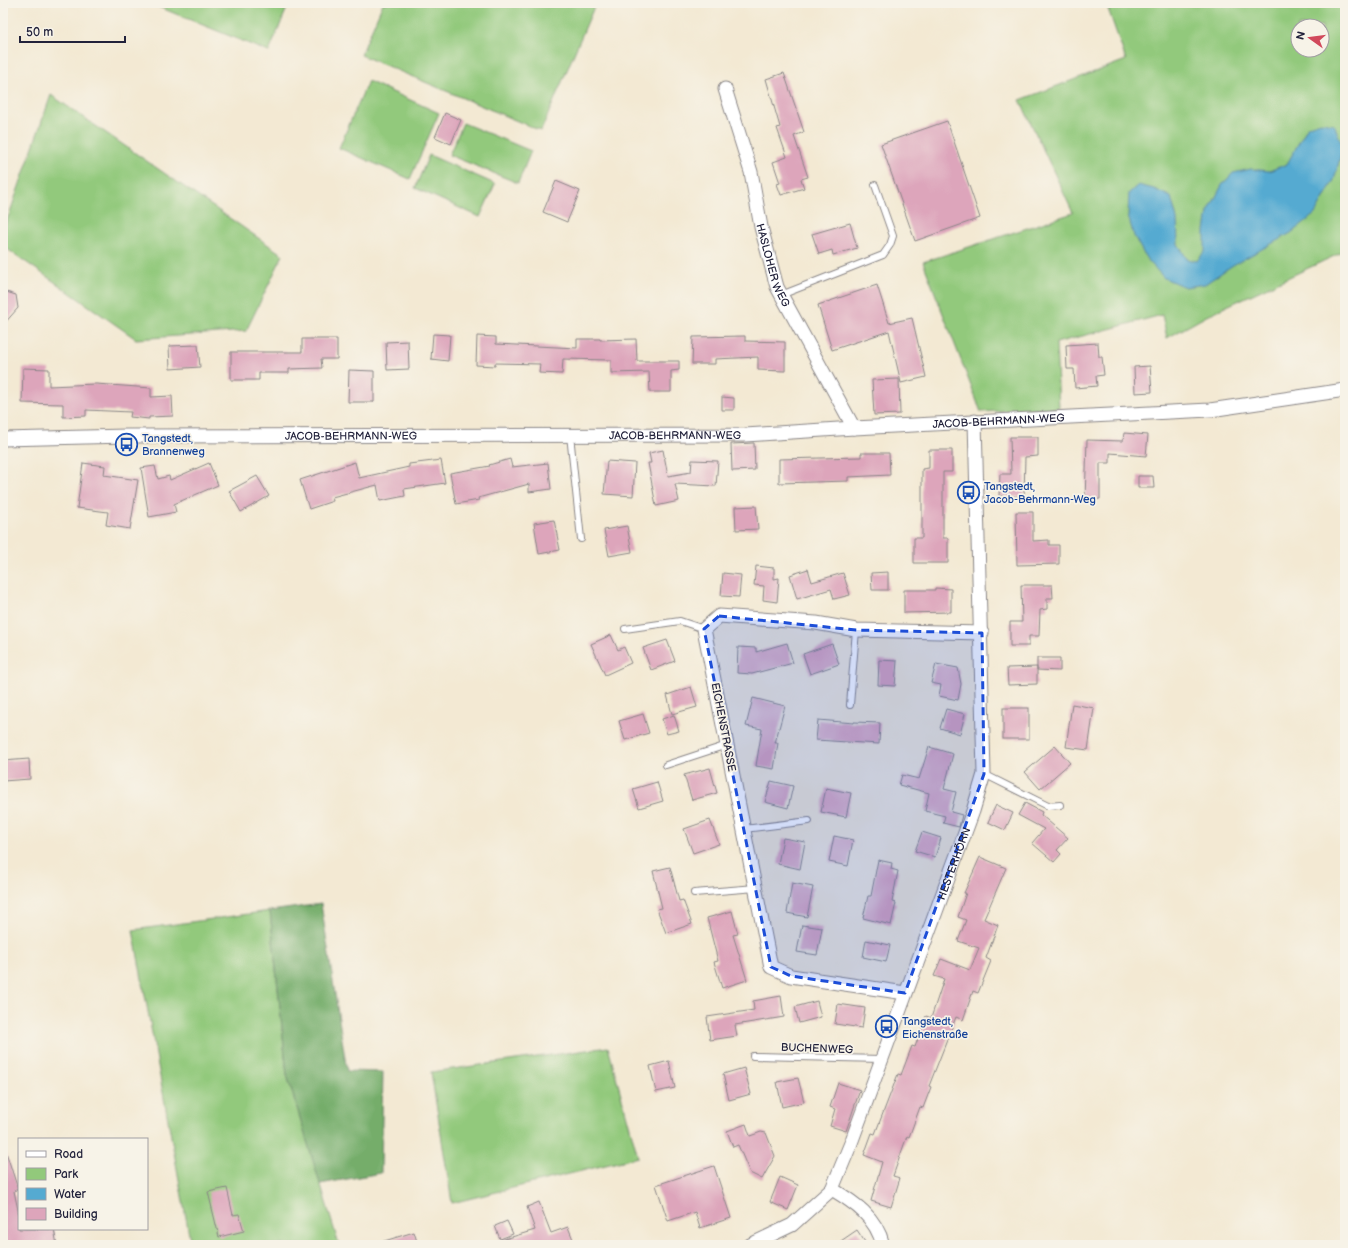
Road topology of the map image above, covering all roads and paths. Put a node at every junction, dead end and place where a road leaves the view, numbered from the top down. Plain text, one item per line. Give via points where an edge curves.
1 (725, 89) dead end
2 (875, 185) dead end
3 (781, 295) junction
4 (1345, 390) edge
5 (975, 422) junction
6 (854, 428) junction
7 (570, 436) junction
8 (3, 439) edge
9 (581, 539) dead end
10 (625, 629) dead end
11 (704, 629) junction
12 (856, 630) junction
13 (982, 633) junction
14 (850, 705) dead end
15 (727, 745) junction
16 (666, 765) dead end
17 (984, 774) junction
18 (1060, 805) dead end
19 (809, 821) dead end
20 (744, 829) junction
21 (756, 888) junction
22 (694, 893) dead end
23 (905, 993) junction
24 (753, 1056) dead end
25 (881, 1060) junction
26 (832, 1189) junction
27 (750, 1245) edge
28 (884, 1245) edge

1 - 3 street, HASLOHER WEG via 751,172 761,227
2 - 3 lane via 893,236 883,256
3 - 6 street, HASLOHER WEG
4 - 5 street, JACOB-BEHRMANN-WEG via 1210,410
5 - 6 street, JACOB-BEHRMANN-WEG
5 - 13 street, HESTERHÖRN
6 - 7 street, JACOB-BEHRMANN-WEG via 745,435
7 - 8 street, JACOB-BEHRMANN-WEG via 127,436
7 - 9 lane
10 - 11 lane via 680,621
11 - 12 street via 719,616 816,623
11 - 15 street, EICHENSTRASSE
12 - 13 street
12 - 14 lane
13 - 17 street, HESTERHÖRN
15 - 16 lane
15 - 20 street, EICHENSTRASSE
17 - 18 lane via 1048,806
17 - 23 street, HESTERHÖRN via 973,811
19 - 20 lane
20 - 21 street, EICHENSTRASSE
21 - 22 lane
21 - 23 street, EICHENSTRASSE via 771,967 791,976
23 - 25 street, HESTERHÖRN
24 - 25 lane, BUCHENWEG
25 - 26 street, HESTERHÖRN
26 - 27 street, HESTERHÖRN via 792,1225
26 - 28 street via 860,1207 881,1235

